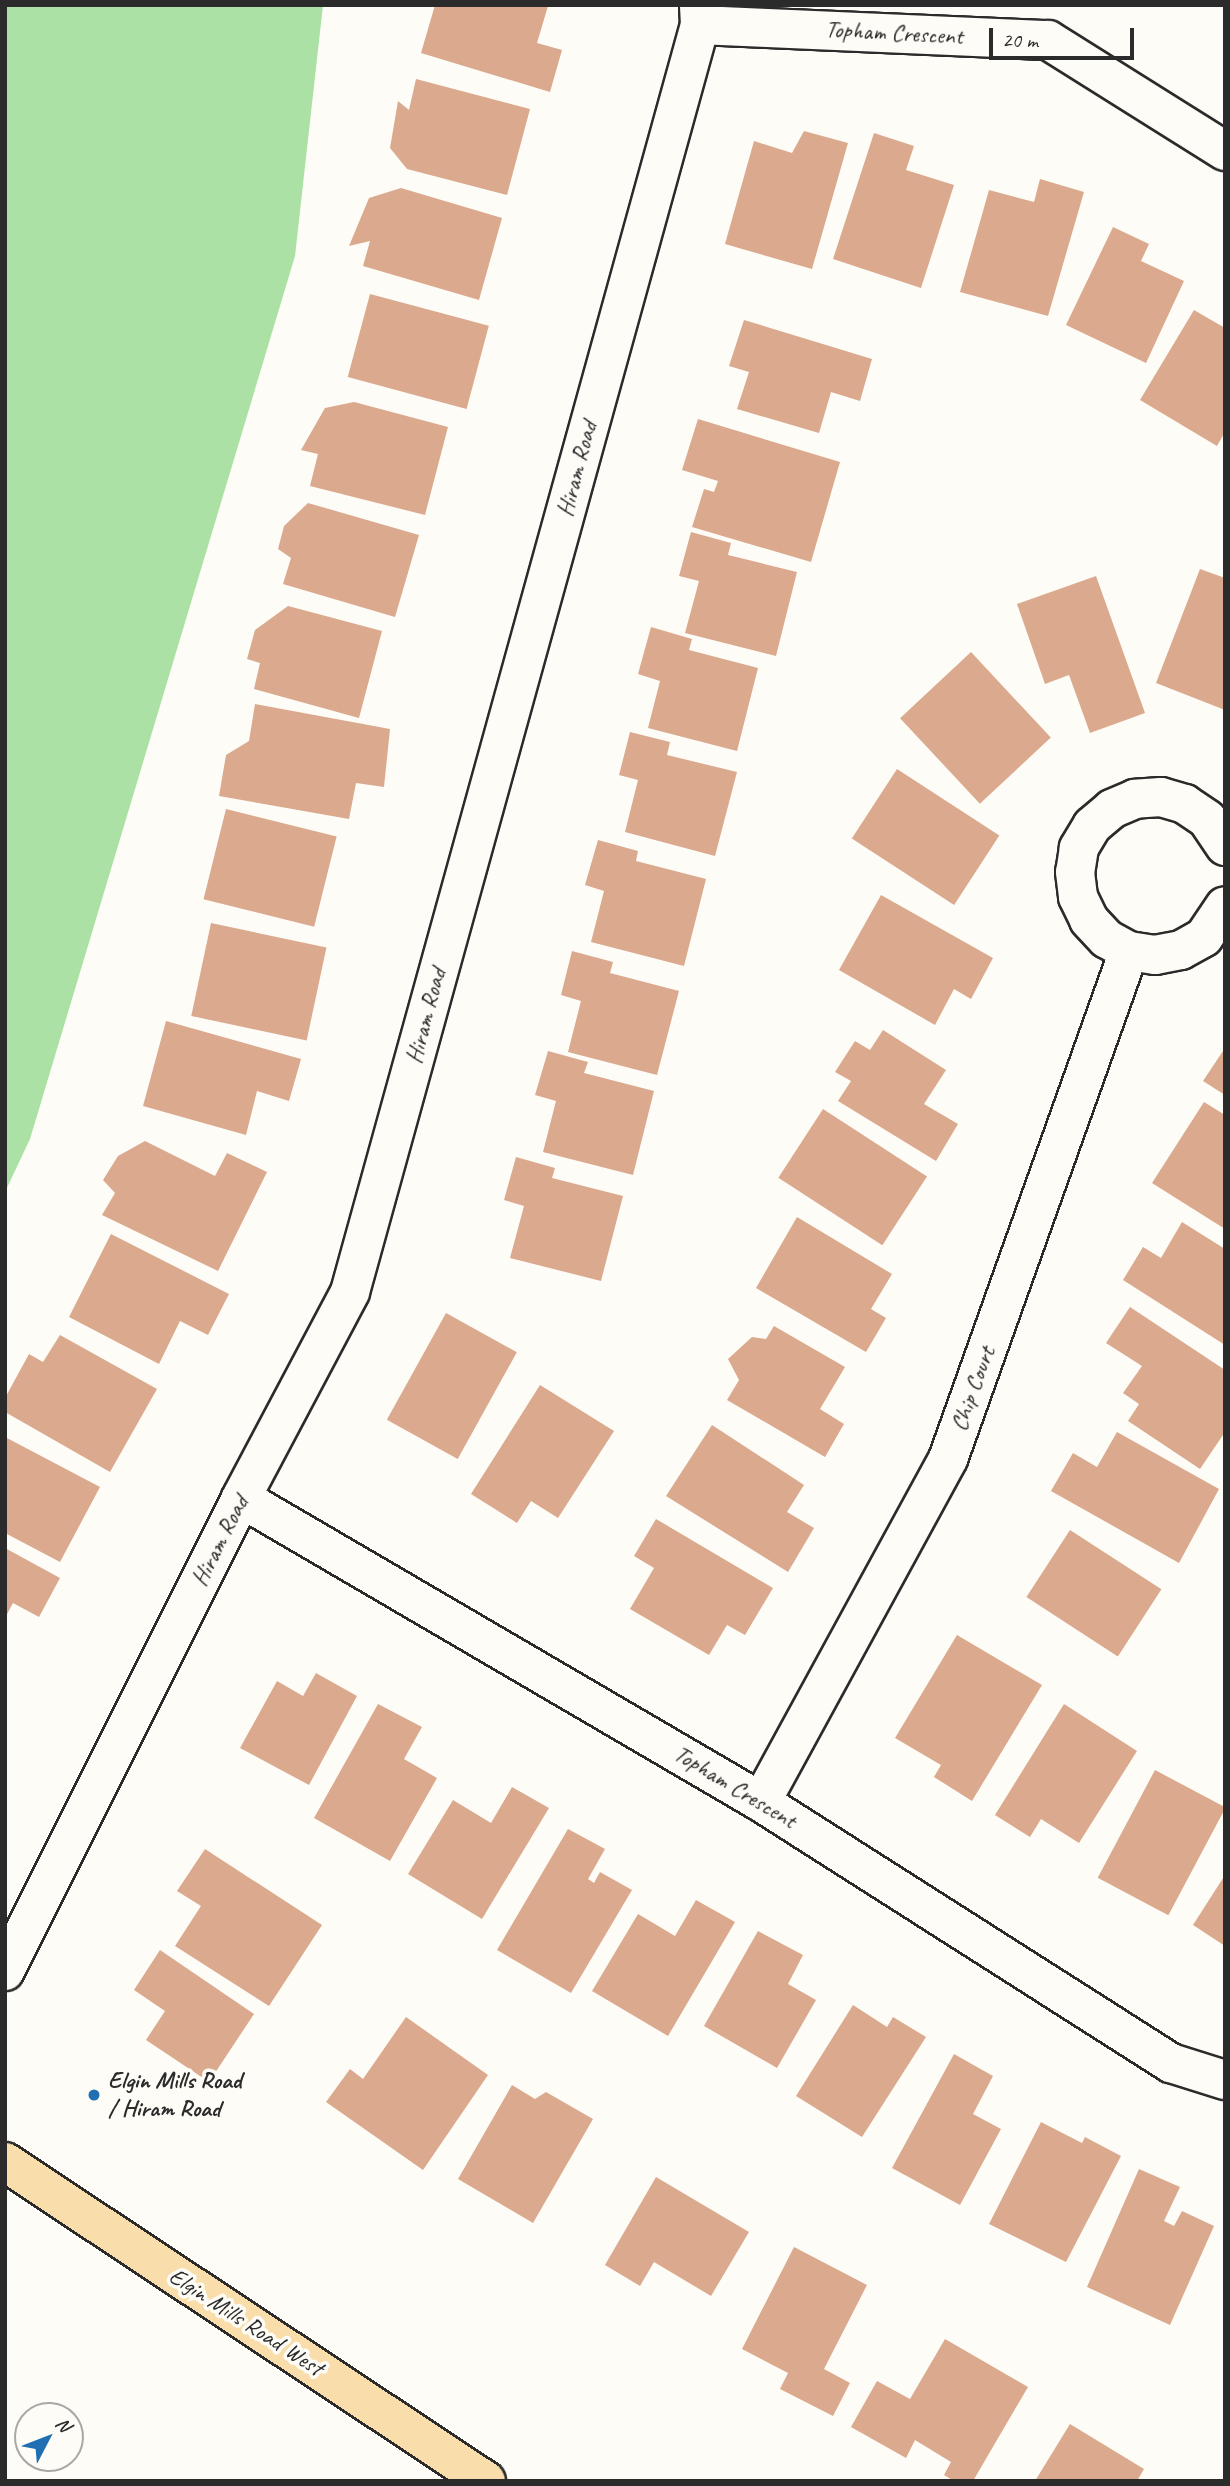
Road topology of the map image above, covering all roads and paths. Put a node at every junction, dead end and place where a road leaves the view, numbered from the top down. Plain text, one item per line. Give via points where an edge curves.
1 (699, 15) edge
2 (1225, 151) edge
3 (1225, 846) edge
4 (1225, 906) edge
5 (1129, 951) junction
6 (241, 1498) junction
7 (761, 1802) junction
8 (5, 1971) edge
9 (1225, 2080) edge
10 (5, 2162) edge
11 (486, 2481) edge

1 - 2 street, Topham Crescent via 1048,40
1 - 6 street, Hiram Road via 350,1292
3 - 5 street via 1207,819 1185,804 1161,797 1135,799 1112,809 1092,826 1080,848 1075,872 1078,898 1089,920 1107,939
4 - 5 street via 1204,937 1181,950
5 - 7 street, Chip Court via 948,1459
6 - 7 street, Topham Crescent
6 - 8 street, Hiram Road
7 - 9 street, Topham Crescent via 1171,2063
10 - 11 main road, Elgin Mills Road West

